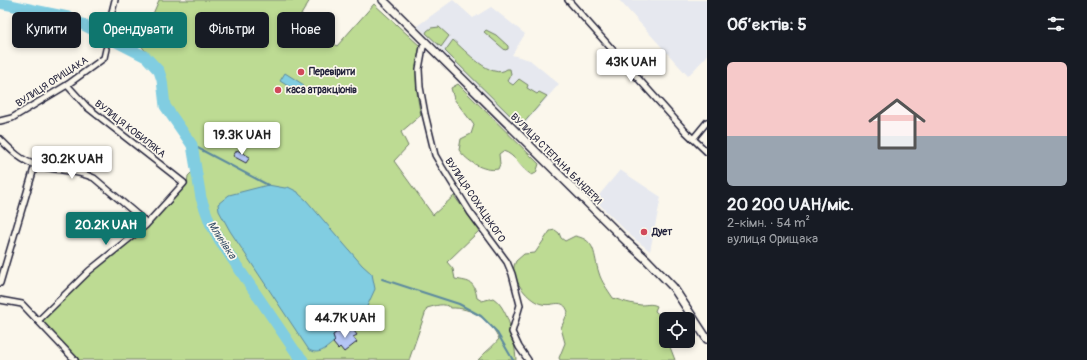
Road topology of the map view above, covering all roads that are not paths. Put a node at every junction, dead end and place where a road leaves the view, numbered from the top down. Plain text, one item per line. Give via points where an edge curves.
1 (115, 0) edge
2 (382, 0) edge
3 (568, 0) edge
4 (112, 12) edge
5 (426, 44) junction
6 (106, 49) dead end
7 (67, 85) junction
8 (0, 121) edge
9 (707, 122) edge
10 (0, 139) edge
11 (693, 139) junction
12 (707, 152) edge
13 (35, 165) junction
14 (147, 223) junction
15 (0, 283) edge
16 (0, 300) edge
17 (38, 321) junction
18 (707, 338) edge
19 (75, 360) edge
20 (528, 360) edge

1 - 4 street
2 - 5 main road, ВУЛИЦЯ СТЕПАНА БАНДЕРИ
3 - 11 street
5 - 18 main road, ВУЛИЦЯ СТЕПАНА БАНДЕРИ via 673,287
5 - 20 street, ВУЛИЦЯ СОХАЦЬКОГО via 423,47 419,69 420,87 436,155 470,212 512,274 520,305 512,332
6 - 7 street, ВУЛИЦЯ ОРИЩАКА via 104,58
7 - 8 street, ВУЛИЦЯ ОРИЩАКА via 12,118
7 - 14 street, ВУЛИЦЯ КОБИЛЯКА via 87,107 184,183
9 - 11 street
10 - 13 street via 24,160
11 - 12 street
13 - 14 street via 84,173 94,178
13 - 15 street
14 - 17 street via 89,271
16 - 17 street via 22,304
17 - 19 street

